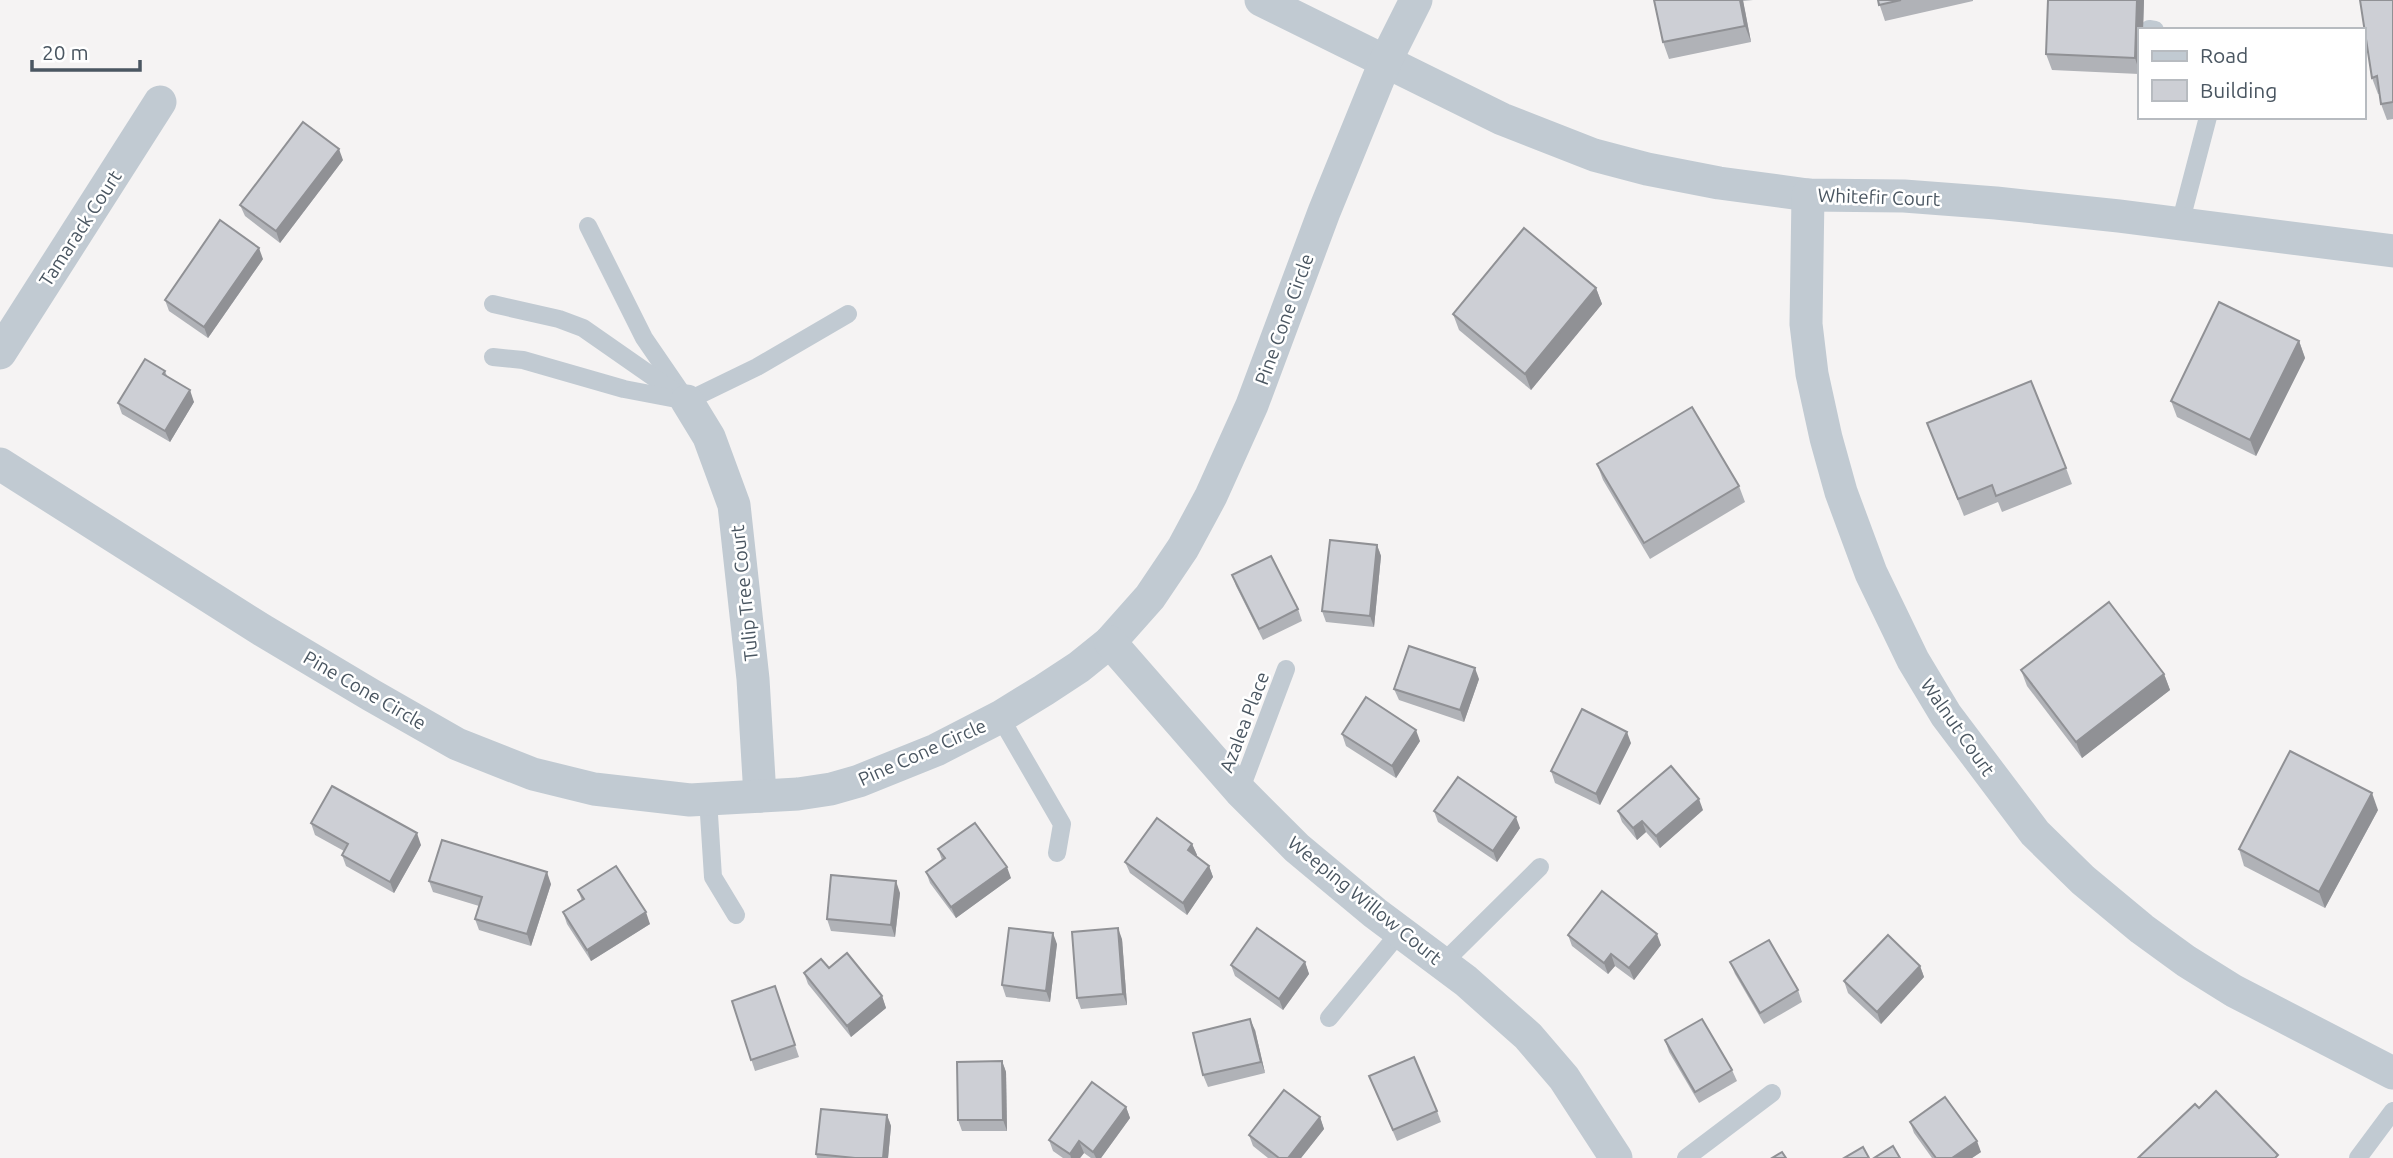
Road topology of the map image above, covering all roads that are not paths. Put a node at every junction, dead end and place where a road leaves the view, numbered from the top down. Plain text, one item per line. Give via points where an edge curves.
1 (1261, 0) edge
2 (1416, 0) edge
3 (1386, 60) junction
4 (160, 102) dead end
5 (2207, 119) edge
6 (1808, 195) junction
7 (2180, 224) junction
8 (588, 226) dead end
9 (2393, 251) edge
10 (493, 304) dead end
11 (848, 314) dead end
12 (0, 354) edge
13 (494, 357) dead end
14 (687, 401) junction
15 (0, 464) edge
16 (1110, 642) junction
17 (1286, 669) dead end
18 (1000, 717) junction
19 (1240, 791) junction
20 (760, 796) junction
21 (708, 799) junction
22 (1057, 853) dead end
23 (1541, 867) dead end
24 (736, 915) dead end
25 (1400, 932) junction
26 (1442, 964) junction
27 (1329, 1018) dead end
28 (2393, 1073) edge
29 (1772, 1093) dead end
30 (2393, 1111) edge
31 (1616, 1158) edge
32 (1686, 1158) edge
33 (2358, 1158) edge

1 - 3 street, Whitefir Court
2 - 3 street, Pine Cone Circle
3 - 6 street, Whitefir Court via 1502,119 1594,155 1719,183
3 - 16 street, Pine Cone Circle via 1252,405 1211,496 1150,597
4 - 12 street, Tamarack Court
5 - 7 lane
6 - 7 street, Whitefir Court via 1957,200
6 - 28 street, Walnut Court via 1806,324 1826,438 1871,572 1913,660 1946,715 2035,833 2142,929 2234,991
7 - 9 street, Whitefir Court
8 - 14 lane via 644,338
10 - 14 lane via 583,328
11 - 14 lane
13 - 14 lane via 523,360 624,389
14 - 20 street, Tulip Tree Court via 709,437 734,505 752,665
15 - 21 street, Pine Cone Circle via 262,630 457,744 533,774 594,789
16 - 18 street, Pine Cone Circle
16 - 19 street, Weeping Willow Court
17 - 19 lane, Azalea Place
18 - 20 street, Pine Cone Circle via 936,750 859,781
18 - 22 lane via 1062,824
19 - 25 street, Weeping Willow Court via 1297,848
20 - 21 street, Pine Cone Circle
21 - 24 lane via 713,877
23 - 26 lane
25 - 26 street, Weeping Willow Court
25 - 27 lane
26 - 31 street, Weeping Willow Court via 1528,1036 1564,1078
29 - 32 lane
30 - 33 lane

